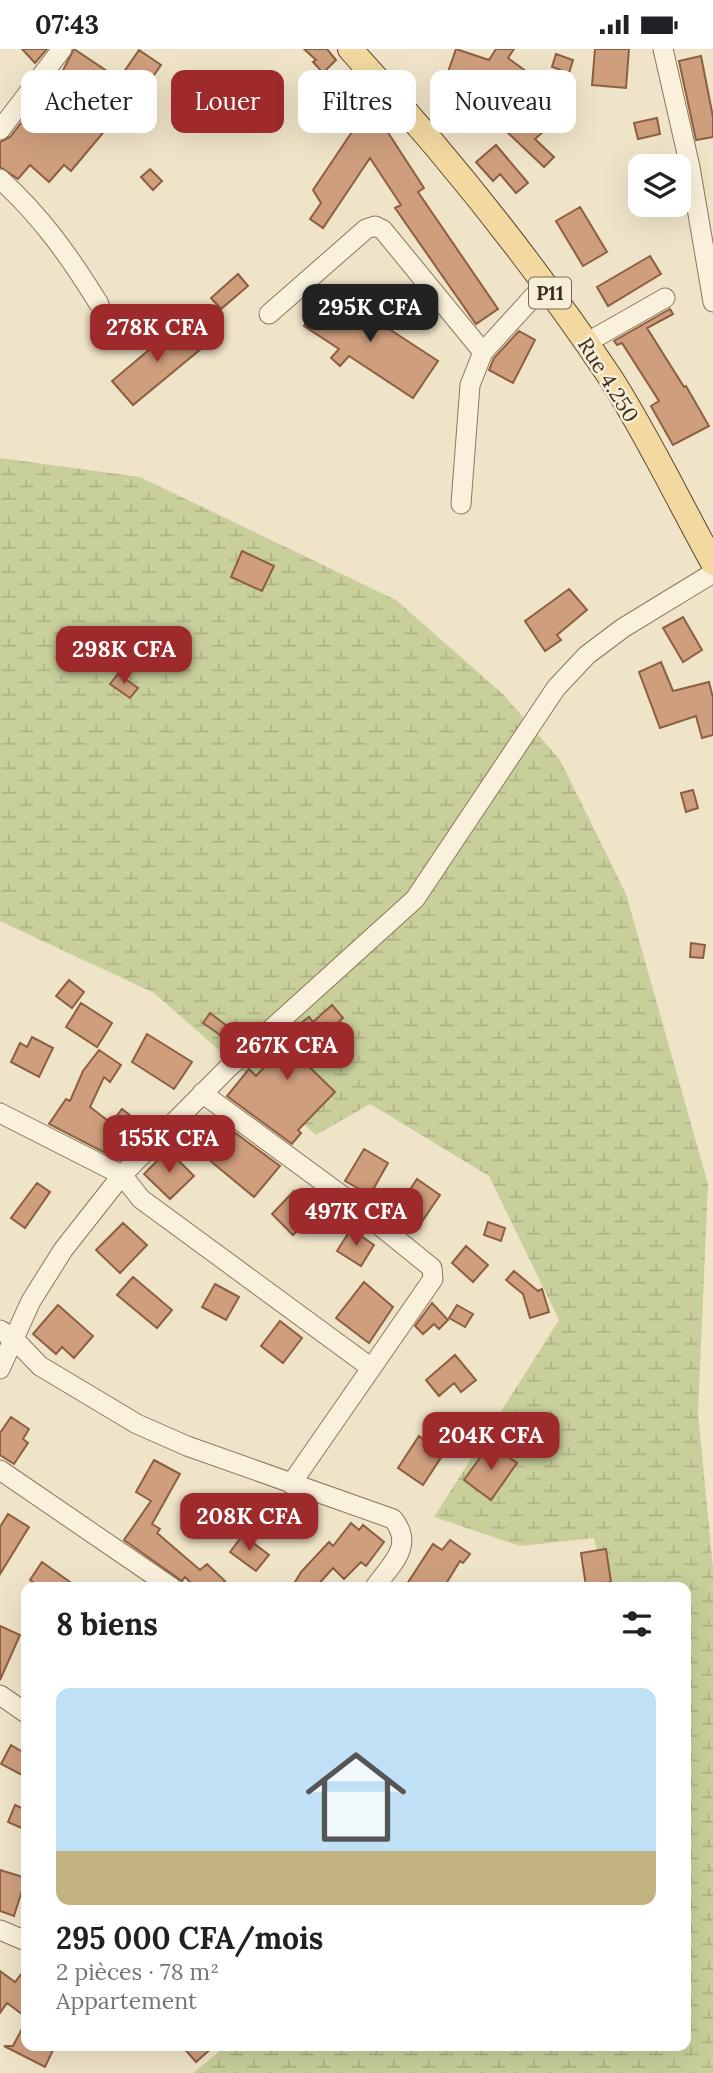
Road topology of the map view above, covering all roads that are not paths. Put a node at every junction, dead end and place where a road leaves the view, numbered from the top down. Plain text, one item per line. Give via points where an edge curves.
1 (62, 49) edge
2 (350, 49) edge
3 (663, 49) edge
4 (0, 130) edge
5 (0, 179) edge
6 (544, 285) junction
7 (665, 298) dead end
8 (713, 302) edge
9 (99, 304) dead end
10 (269, 314) dead end
11 (586, 343) junction
12 (483, 352) junction
13 (461, 505) dead end
14 (713, 563) edge
15 (713, 573) edge
16 (202, 1093) junction
17 (0, 1113) edge
18 (122, 1175) junction
19 (7, 1334) edge
20 (370, 1367) junction
21 (0, 1369) edge
22 (0, 1470) edge
23 (290, 1484) junction
24 (164, 1582) edge
25 (379, 1582) edge
26 (0, 1695) edge
27 (21, 1710) edge
28 (0, 1930) edge
29 (21, 1939) edge

1 - 4 street
2 - 6 main road, Rue 4.250 / P11 via 476,193
3 - 8 street via 690,167
5 - 9 street via 49,229
6 - 11 main road, Rue 4.250 / P11
6 - 12 street
7 - 11 street
10 - 12 street via 375,226
11 - 14 main road, Rue 4.250 / P11
12 - 13 street via 470,385
15 - 16 street via 587,655 556,688 415,899
16 - 18 street
16 - 20 street via 432,1268 433,1279
17 - 18 street
18 - 19 street via 63,1250
18 - 20 street via 141,1199
19 - 21 street
19 - 23 street via 40,1366 137,1424
20 - 23 street
22 - 24 street
23 - 25 street via 393,1519 403,1531 404,1546
26 - 27 street
28 - 29 street

